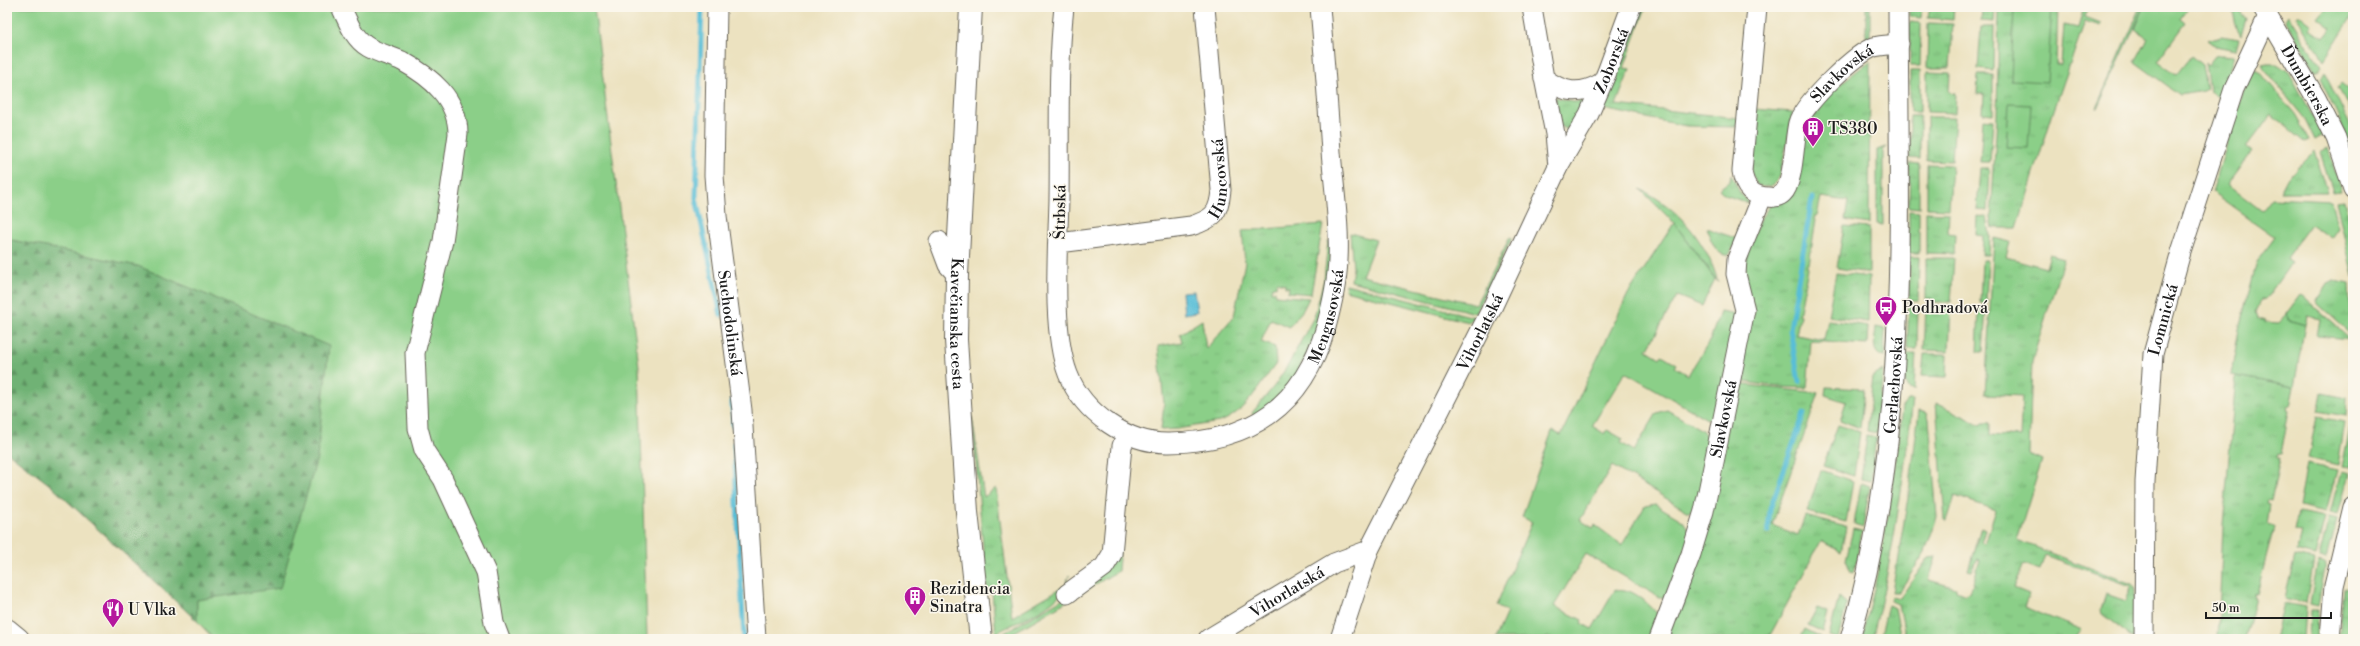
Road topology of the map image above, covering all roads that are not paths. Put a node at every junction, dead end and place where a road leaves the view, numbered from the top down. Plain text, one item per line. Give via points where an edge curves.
1 (341, 7) edge
2 (717, 7) edge
3 (971, 7) edge
4 (1064, 7) edge
5 (1205, 7) edge
6 (1320, 7) edge
7 (1532, 7) edge
8 (1631, 7) edge
9 (1758, 7) edge
10 (1898, 7) edge
11 (2265, 11) edge
12 (1898, 44) junction
13 (1544, 78) junction
14 (1601, 83) junction
15 (1589, 114) joint
16 (1558, 167) junction
17 (2353, 189) edge
18 (1762, 197) junction
19 (939, 241) dead end
20 (1058, 243) junction
21 (957, 275) junction
22 (1091, 408) joint
23 (1126, 434) junction
24 (2353, 507) edge
25 (1369, 550) junction
26 (1067, 594) dead end
27 (500, 639) edge
28 (756, 639) edge
29 (981, 639) edge
30 (1208, 639) edge
31 (1340, 639) edge
32 (1659, 639) edge
33 (1850, 639) edge
34 (2144, 639) edge
35 (2330, 639) edge

1 - 27 street via 354,34 368,47 403,62 441,89 453,106 458,120 443,241 415,353 418,428 424,450 443,479 486,572 494,623
2 - 28 street, Suchodolinská via 714,175 742,410
3 - 21 street, Kavečianska cesta
4 - 20 street, Štrbská
5 - 20 street, Huncovská via 1221,190 1216,213 1206,221 1191,226
6 - 23 street, Mengusovská via 1338,261 1328,317 1318,352 1305,378 1287,401 1261,420 1233,433 1205,440 1173,443 1156,443
7 - 13 street
8 - 14 street, Zoborská via 1608,72
9 - 18 street via 1742,171 1745,185 1752,193
10 - 12 street, Gerlachovská
11 - 17 street, Ďumbierska via 2316,98 2336,138
11 - 34 street, Lomnická via 2234,89 2181,252 2153,354 2145,482
12 - 18 street, Slavkovská via 1874,48 1854,60 1832,79 1808,106 1798,123 1786,188 1778,196
12 - 33 street, Gerlachovská via 1898,255 1894,394 1872,545
13 - 14 street via 1559,89 1571,92 1584,91
13 - 16 street
14 - 15 street, Zoborská
15 - 16 street, Vihorlatská
16 - 25 street, Vihorlatská via 1490,312
18 - 32 street, Slavkovská via 1737,259 1736,274 1746,310 1704,511
19 - 21 street via 948,265
20 - 22 street, Štrbská via 1058,299 1061,342 1067,373 1076,390
21 - 29 street, Kavečianska cesta via 956,340 959,398 967,512
22 - 23 street, Mengusovská
23 - 26 street via 1122,446 1112,554 1104,567
24 - 35 street via 2334,586
25 - 30 street, Vihorlatská via 1334,563
25 - 31 street, Vihorlatská

